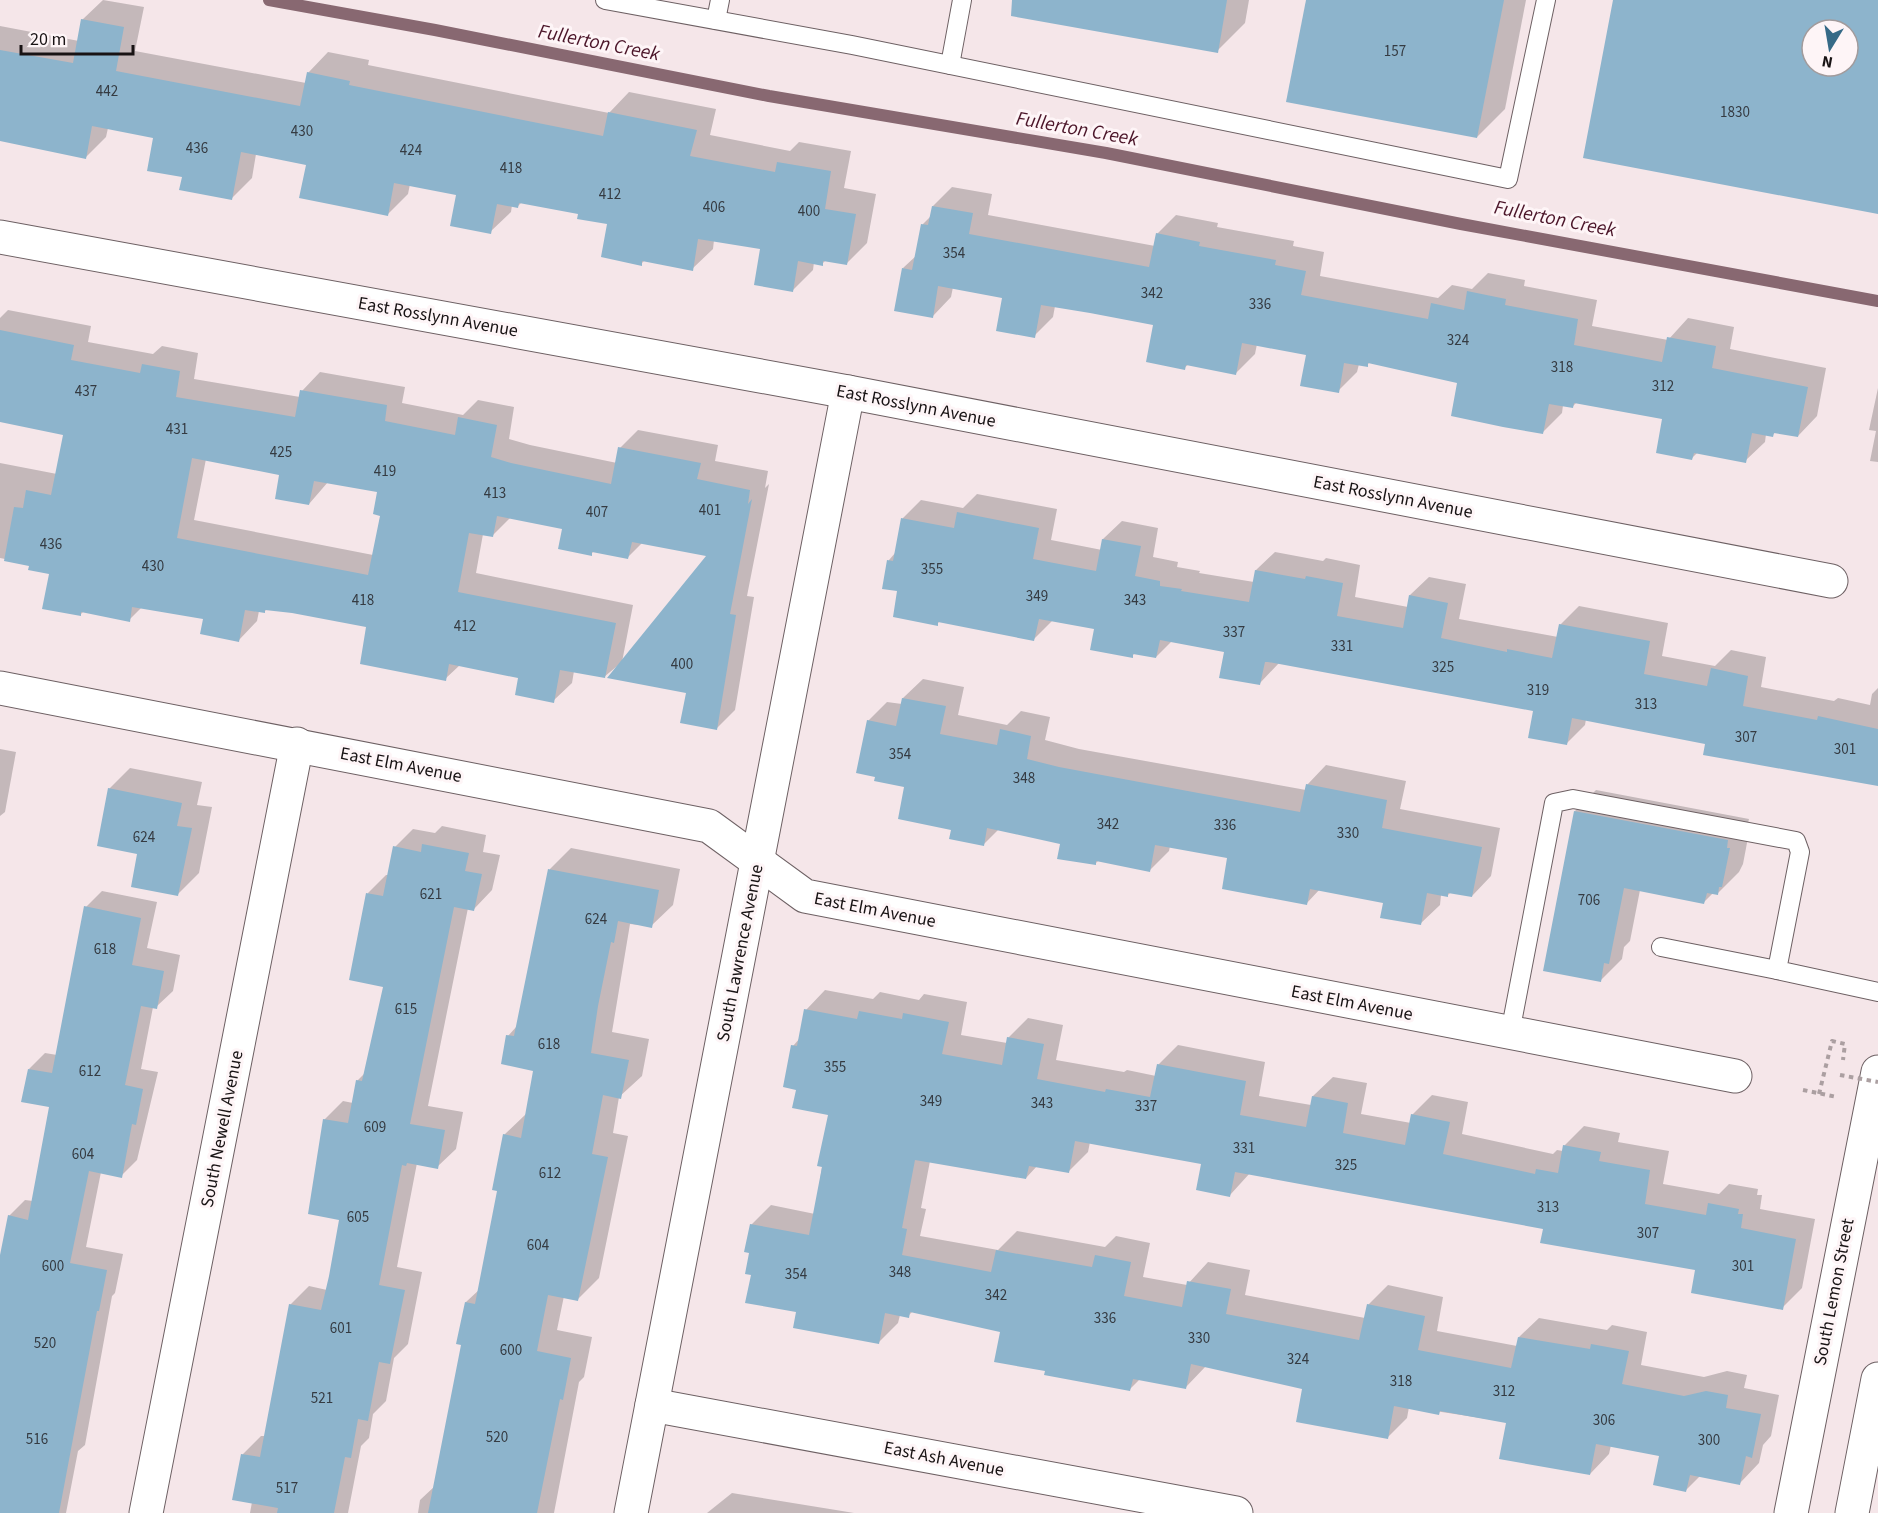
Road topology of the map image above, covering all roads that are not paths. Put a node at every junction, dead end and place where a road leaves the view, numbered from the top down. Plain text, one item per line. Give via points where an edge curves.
1 (605, 0) edge
2 (720, 0) edge
3 (962, 0) edge
4 (1546, 0) edge
5 (716, 20) junction
6 (950, 65) junction
7 (0, 237) edge
8 (848, 392) junction
9 (1831, 581) dead end
10 (0, 688) edge
11 (297, 744) junction
12 (758, 864) junction
13 (1661, 947) dead end
14 (1777, 970) junction
15 (1878, 992) edge
16 (1510, 1033) junction
17 (1878, 1072) edge
18 (1735, 1076) dead end
19 (1878, 1379) edge
20 (652, 1404) junction
21 (146, 1513) edge
22 (631, 1513) edge
23 (1236, 1513) edge
24 (1791, 1513) edge
25 (1852, 1513) edge

1 - 5 lane
2 - 5 lane
3 - 6 lane
4 - 6 lane via 1508,179
5 - 6 lane
7 - 8 street, East Rosslynn Avenue
8 - 9 street, East Rosslynn Avenue
8 - 12 street, South Lawrence Avenue
10 - 11 street, East Elm Avenue
11 - 12 street, East Elm Avenue via 709,826
11 - 21 street, South Newell Avenue
12 - 16 street, East Elm Avenue via 805,896
12 - 20 street, South Lawrence Avenue
13 - 14 lane
14 - 15 lane
14 - 16 lane via 1800,852 1796,841 1573,799 1554,803
16 - 18 street, East Elm Avenue
17 - 24 street, South Lemon Street
19 - 25 street
20 - 22 street, South Lawrence Avenue
20 - 23 street, East Ash Avenue

